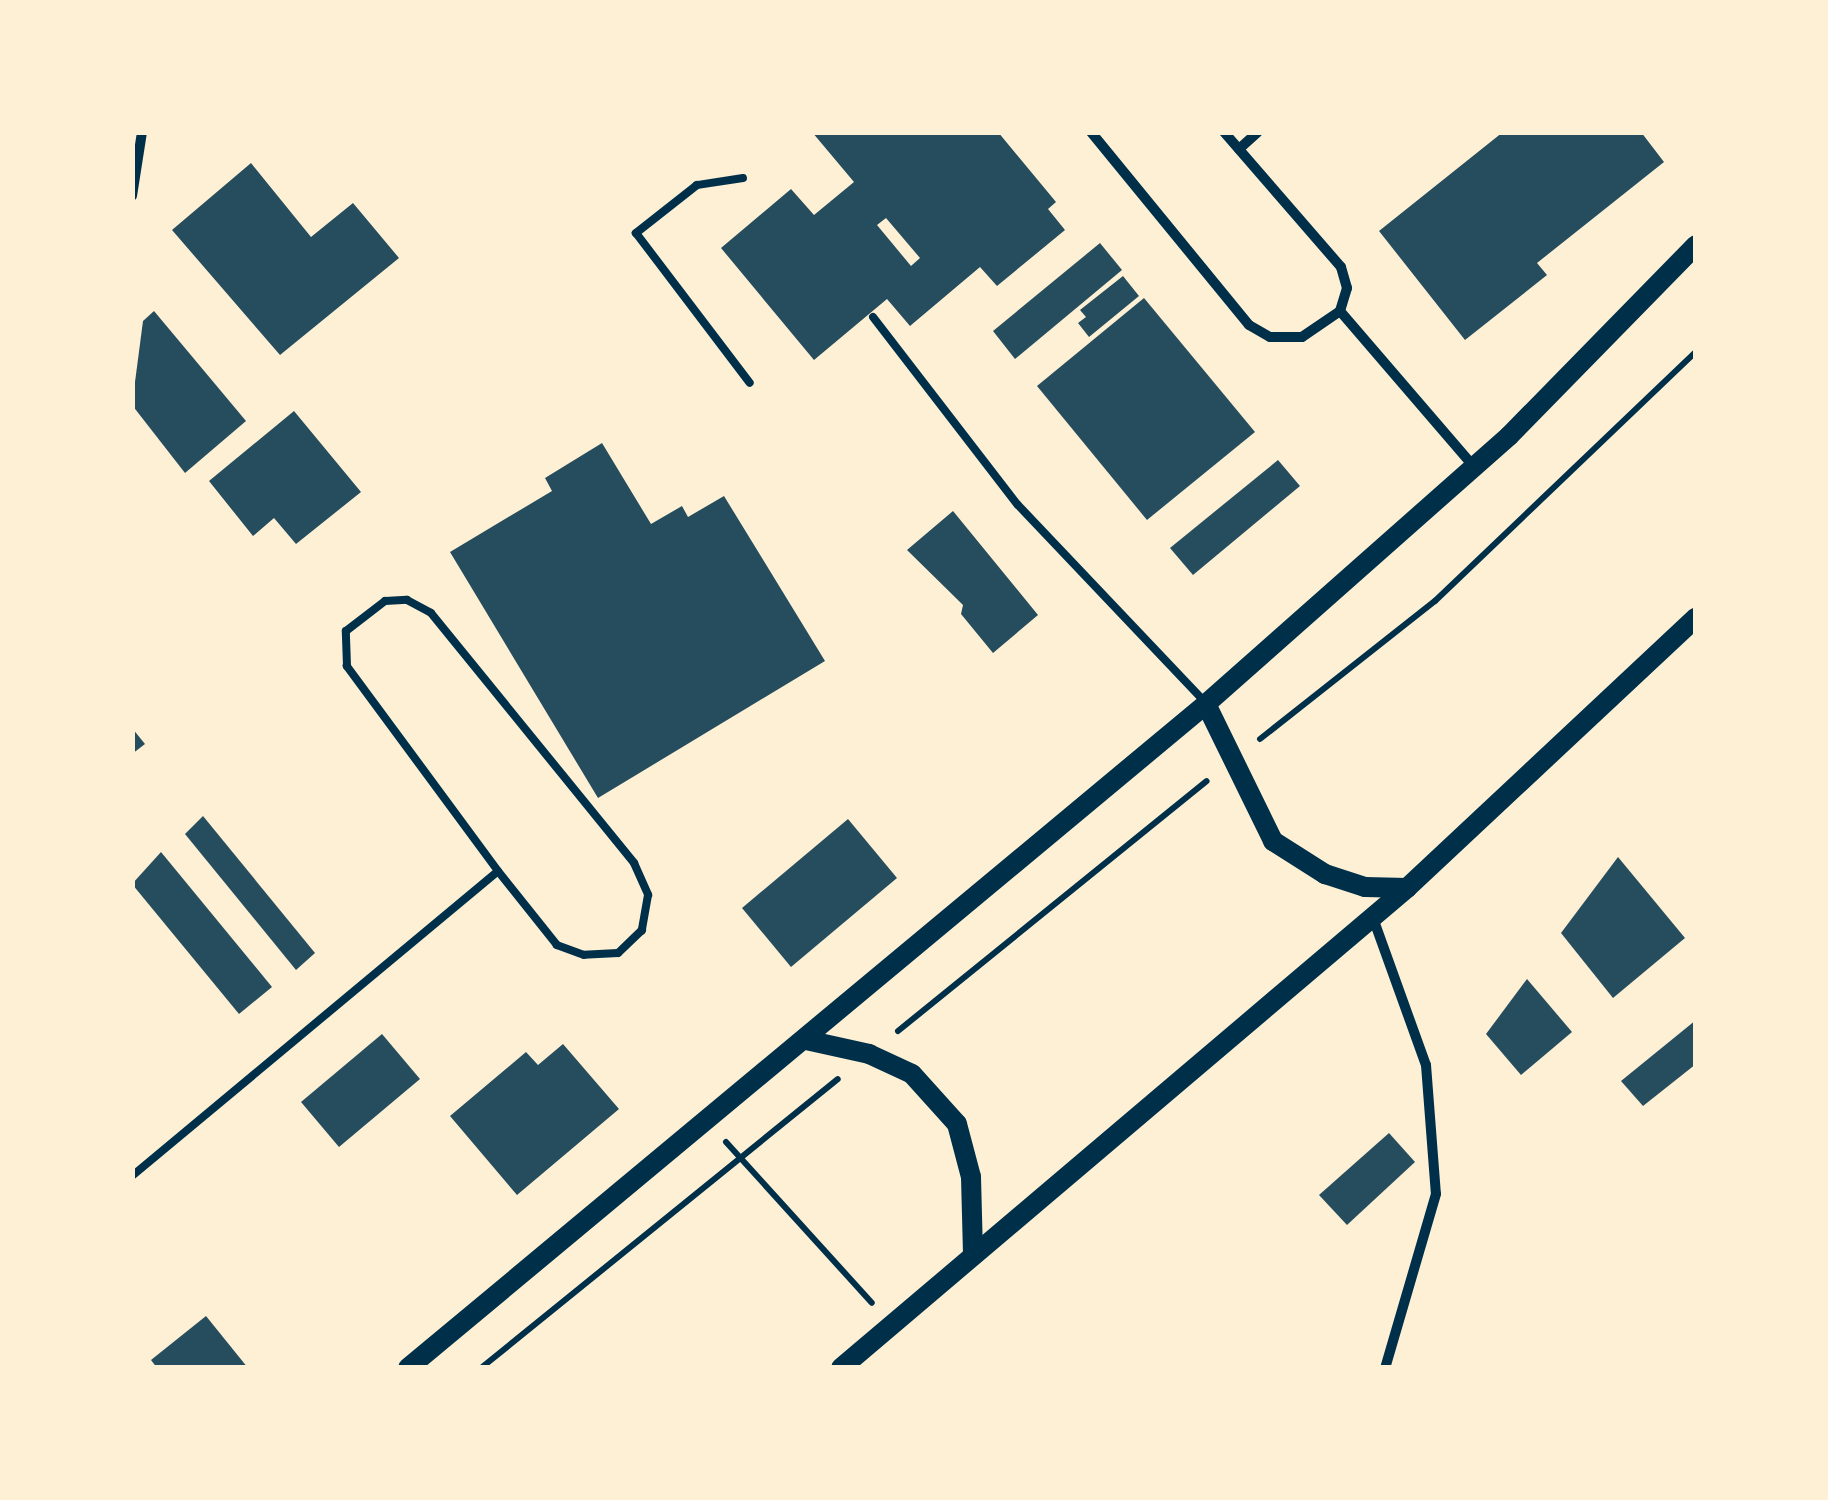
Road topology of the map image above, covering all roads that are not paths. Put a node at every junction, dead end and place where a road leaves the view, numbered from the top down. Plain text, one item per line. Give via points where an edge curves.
1 (142, 132) edge
2 (1092, 132) edge
3 (1224, 132) edge
4 (1258, 132) edge
5 (1239, 150) junction
6 (743, 178) dead end
7 (132, 196) edge
8 (1696, 245) edge
9 (1340, 311) junction
10 (872, 318) dead end
11 (750, 383) dead end
12 (1474, 467) junction
13 (1696, 618) edge
14 (1206, 704) junction
15 (498, 870) junction
16 (1407, 888) junction
17 (1373, 917) junction
18 (806, 1040) junction
19 (132, 1176) edge
20 (973, 1252) junction
21 (408, 1368) edge
22 (841, 1368) edge
23 (1385, 1368) edge

1 - 7 street
2 - 9 street via 1249,325 1270,337 1302,336
3 - 5 street
4 - 5 street
5 - 9 street via 1341,267 1346,288
6 - 11 lane via 697,185 636,233
8 - 12 main road
9 - 12 street
10 - 14 lane via 1018,504
12 - 14 main road
13 - 16 main road
14 - 16 main road via 1273,841 1325,874 1366,888
14 - 18 main road
15 - 15 lane via 347,666 346,631 385,601 407,600 431,613 634,863 648,896 642,930 618,952 584,955 557,945
15 - 19 lane
16 - 17 main road
17 - 20 main road
17 - 23 street via 1426,1066 1436,1194
18 - 20 main road via 868,1054 912,1074 957,1124 971,1177
18 - 21 main road
20 - 22 main road

